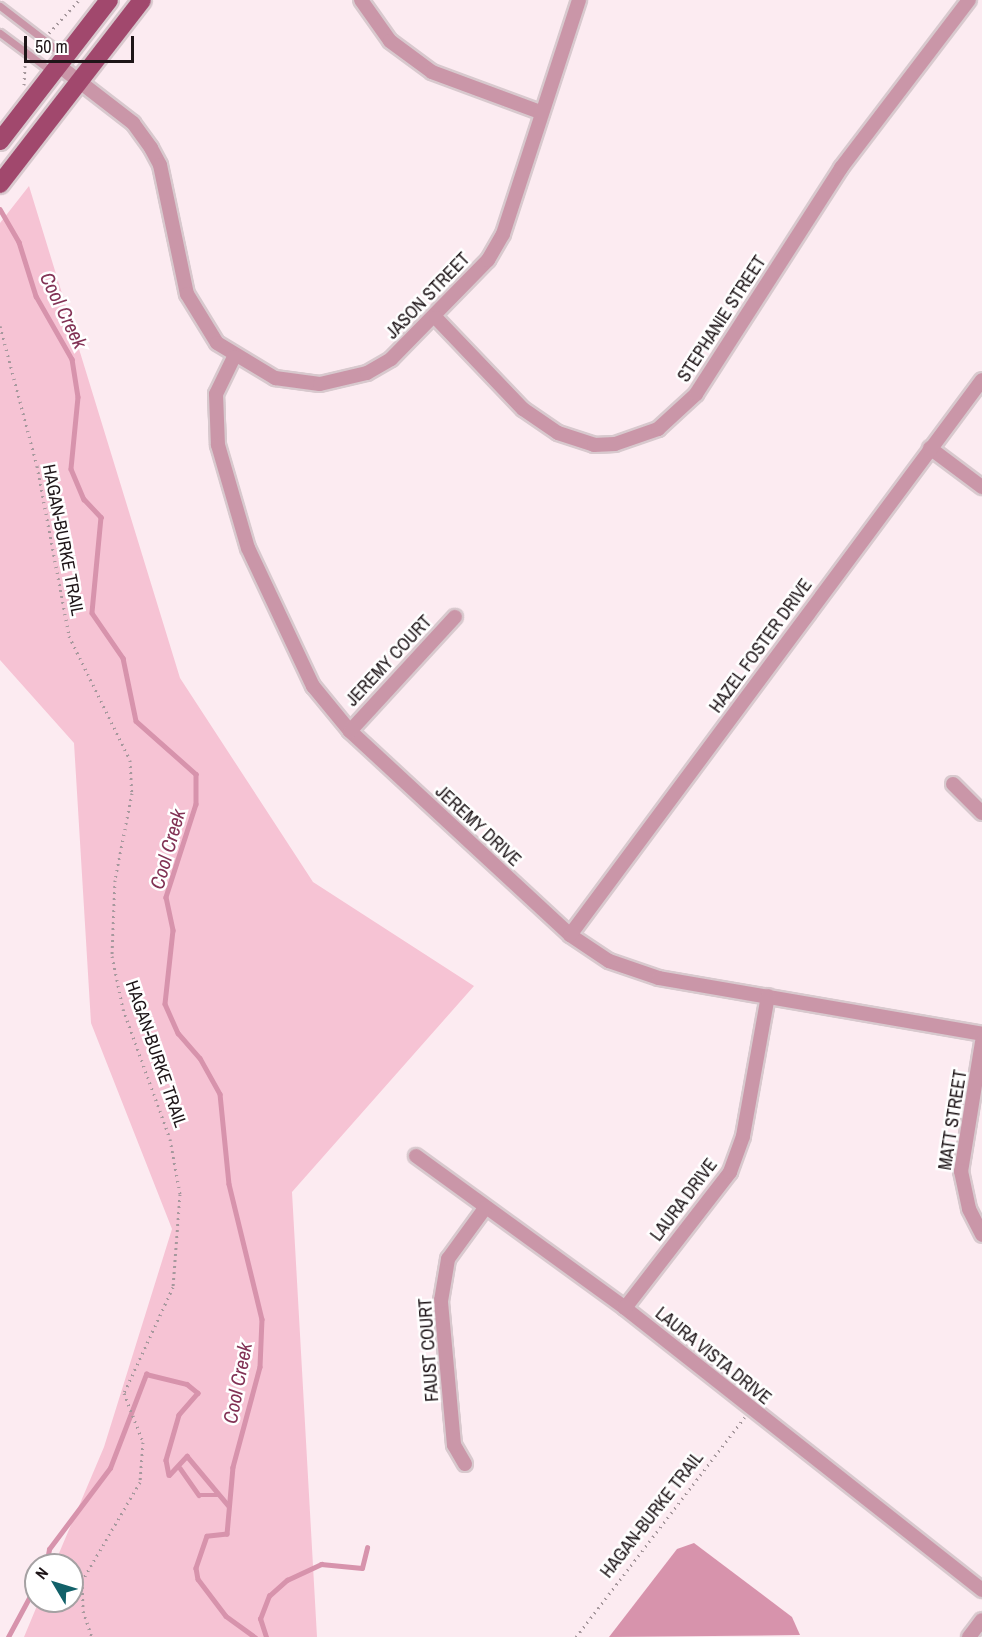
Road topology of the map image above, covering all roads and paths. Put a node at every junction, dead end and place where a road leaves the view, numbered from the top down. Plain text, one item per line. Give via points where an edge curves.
1 (78, 0) edge
2 (109, 0) edge
3 (142, 0) edge
4 (361, 0) edge
5 (579, 0) edge
6 (969, 0) edge
7 (0, 6) edge
8 (55, 26) dead end
9 (0, 33) edge
10 (59, 65) junction
11 (79, 82) junction
12 (540, 112) junction
13 (0, 141) edge
14 (4, 179) edge
15 (436, 318) junction
16 (0, 326) edge
17 (234, 357) junction
18 (982, 380) edge
19 (930, 448) junction
20 (982, 487) edge
21 (455, 617) dead end
22 (350, 731) junction
23 (952, 784) dead end
24 (982, 813) edge
25 (570, 935) junction
26 (768, 996) junction
27 (982, 1034) edge
28 (982, 1042) edge
29 (416, 1156) dead end
30 (485, 1208) junction
31 (982, 1235) edge
32 (625, 1308) junction
33 (751, 1410) junction
34 (465, 1464) dead end
35 (982, 1590) edge
36 (982, 1620) edge
37 (92, 1637) edge
38 (576, 1637) edge
39 (969, 1637) edge

1 - 8 path
2 - 10 main road
3 - 11 main road
4 - 12 street via 390,41 432,72
5 - 12 street, JASON STREET
6 - 15 street, STEPHANIE STREET via 841,168 696,394 658,429 615,444 594,445 558,433 524,409
7 - 10 lane
9 - 10 lane
10 - 11 street, JASON STREET
10 - 13 main road
11 - 14 main road
11 - 17 street, JASON STREET via 133,123 151,148 160,165 187,294 204,327
12 - 15 street, JASON STREET via 503,234 478,274
15 - 17 street, JASON STREET via 391,359 340,380 283,380
16 - 37 path, HAGAN-BURKE TRAIL via 37,465 69,636 125,745 132,776 113,892 112,956 123,1009 170,1139 180,1228 173,1287 128,1380 126,1407 138,1429 144,1460 140,1482 82,1581 83,1611
17 - 22 street, JEREMY DRIVE via 216,394 216,426 248,548 313,686
18 - 19 street, HAZEL FOSTER DRIVE
19 - 20 street
19 - 25 street, HAZEL FOSTER DRIVE
21 - 22 street, JEREMY COURT
22 - 25 street, JEREMY DRIVE
23 - 24 street
25 - 26 street, JEREMY DRIVE via 635,972
26 - 27 street, JEREMY DRIVE
26 - 32 street, LAURA DRIVE via 743,1136 730,1172
28 - 31 street, MATT STREET via 961,1172 969,1209
29 - 30 street, LAURA VISTA DRIVE
30 - 32 street, LAURA VISTA DRIVE
30 - 34 street, FAUST COURT via 448,1259 441,1301 454,1445
32 - 33 street, LAURA VISTA DRIVE
33 - 35 street, LAURA VISTA DRIVE
33 - 38 path, HAGAN-BURKE TRAIL
36 - 39 street

